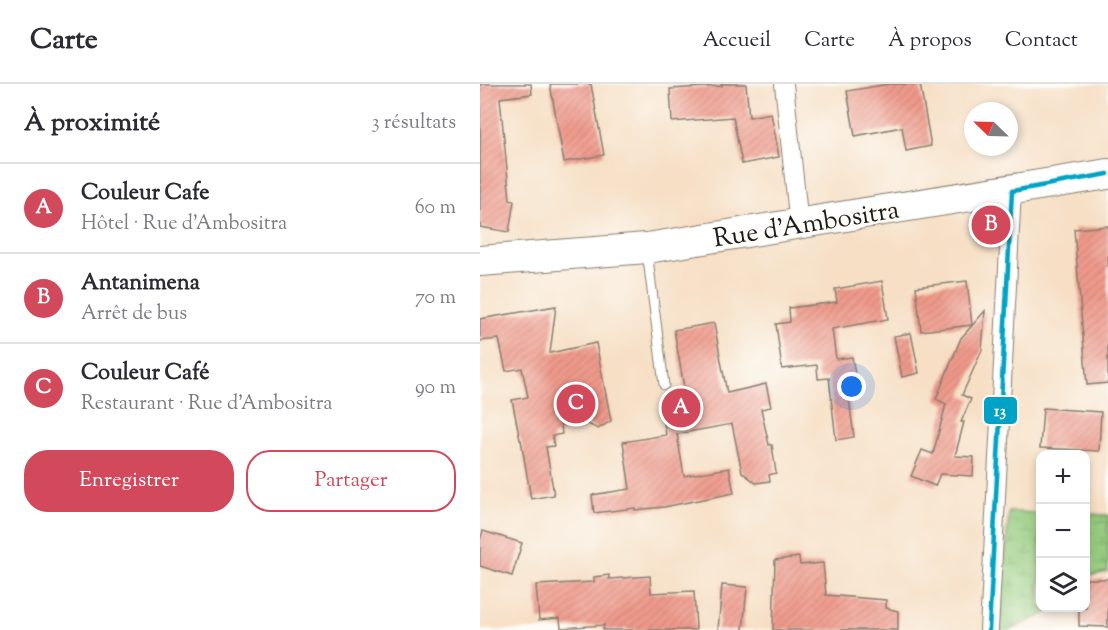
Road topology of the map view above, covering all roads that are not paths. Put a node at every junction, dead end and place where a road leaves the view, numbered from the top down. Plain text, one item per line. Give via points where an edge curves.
1 (784, 84) edge
2 (1108, 174) edge
3 (1012, 191) junction
4 (800, 225) junction
5 (647, 248) junction
6 (487, 258) edge
7 (664, 385) dead end
8 (989, 630) edge

1 - 4 street
2 - 3 main road, Rue d'Ambositra
3 - 4 main road, Rue d'Ambositra
3 - 8 street
4 - 5 main road, Rue d'Ambositra
5 - 6 main road, Rue d'Ambositra
5 - 7 lane

